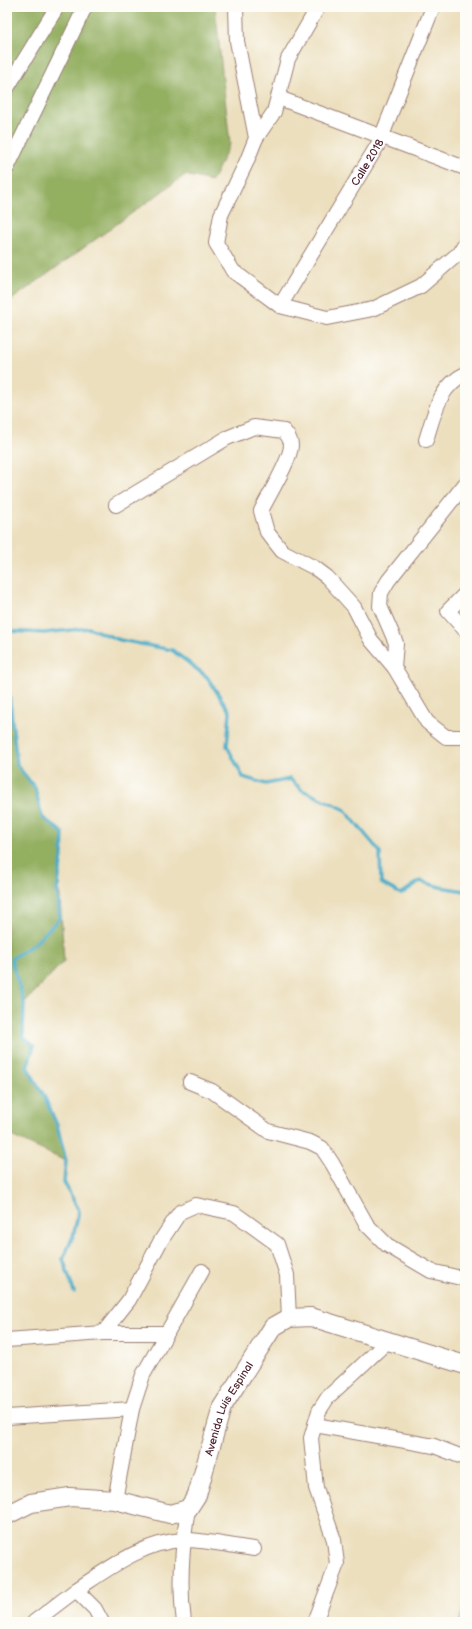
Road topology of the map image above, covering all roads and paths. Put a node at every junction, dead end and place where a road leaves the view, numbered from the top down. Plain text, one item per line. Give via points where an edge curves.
1 (57, 7) edge
2 (85, 7) edge
3 (236, 7) edge
4 (318, 7) edge
5 (433, 7) edge
6 (7, 88) edge
7 (279, 98) junction
8 (382, 137) junction
9 (256, 138) junction
10 (7, 168) edge
11 (465, 168) edge
12 (465, 243) edge
13 (280, 306) junction
14 (465, 374) edge
15 (426, 440) dead end
16 (465, 484) edge
17 (116, 505) dead end
18 (465, 594) edge
19 (465, 630) edge
20 (394, 666) junction
21 (465, 737) edge
22 (190, 1082) dead end
23 (202, 1271) dead end
24 (465, 1279) edge
25 (289, 1318) junction
26 (103, 1333) junction
27 (167, 1333) junction
28 (7, 1340) edge
29 (388, 1341) junction
30 (465, 1366) edge
31 (132, 1409) junction
32 (7, 1417) edge
33 (315, 1425) junction
34 (465, 1458) edge
35 (115, 1500) junction
36 (188, 1509) junction
37 (7, 1515) edge
38 (183, 1540) junction
39 (254, 1549) dead end
40 (76, 1590) junction
41 (34, 1622) edge
42 (102, 1622) edge
43 (184, 1622) edge
44 (315, 1622) edge

1 - 6 street
2 - 10 street
3 - 9 street via 237,41
4 - 7 street via 288,59
5 - 8 street, Calle 2018
7 - 8 street
7 - 9 street via 274,112
8 - 11 street
8 - 13 street, Calle 2018
9 - 13 street via 220,215 216,243 233,271
12 - 13 street via 459,253 421,286 373,309 327,318
14 - 15 street via 440,396
16 - 20 street via 381,593 380,606 396,643
17 - 20 street via 227,438 254,427 284,431 291,445 287,460 261,511 267,532 282,551 315,568 332,582 354,607 371,640
18 - 19 street via 448,611
20 - 21 street via 427,722 446,737
22 - 24 street via 212,1091 268,1131 310,1142 322,1148 367,1225 387,1245 431,1271
23 - 27 street
25 - 26 street via 287,1275 277,1244 234,1213 196,1205 180,1212 160,1242 129,1300
25 - 29 street, Avenida Luis Espinal via 311,1317
25 - 36 street, Avenida Luis Espinal via 273,1327 222,1407 197,1495
26 - 27 street
26 - 28 street
27 - 31 street via 143,1375
29 - 30 street, Avenida Luis Espinal
29 - 33 street via 328,1396 319,1411
31 - 32 street
31 - 35 street
33 - 34 street via 434,1446
33 - 44 street via 311,1438 316,1488 334,1540 338,1564
35 - 36 street via 170,1514
35 - 37 street via 70,1497 31,1503
36 - 38 street
38 - 39 street
38 - 40 street via 152,1546 119,1562
38 - 43 street via 181,1603
40 - 41 street
40 - 42 street via 95,1610

